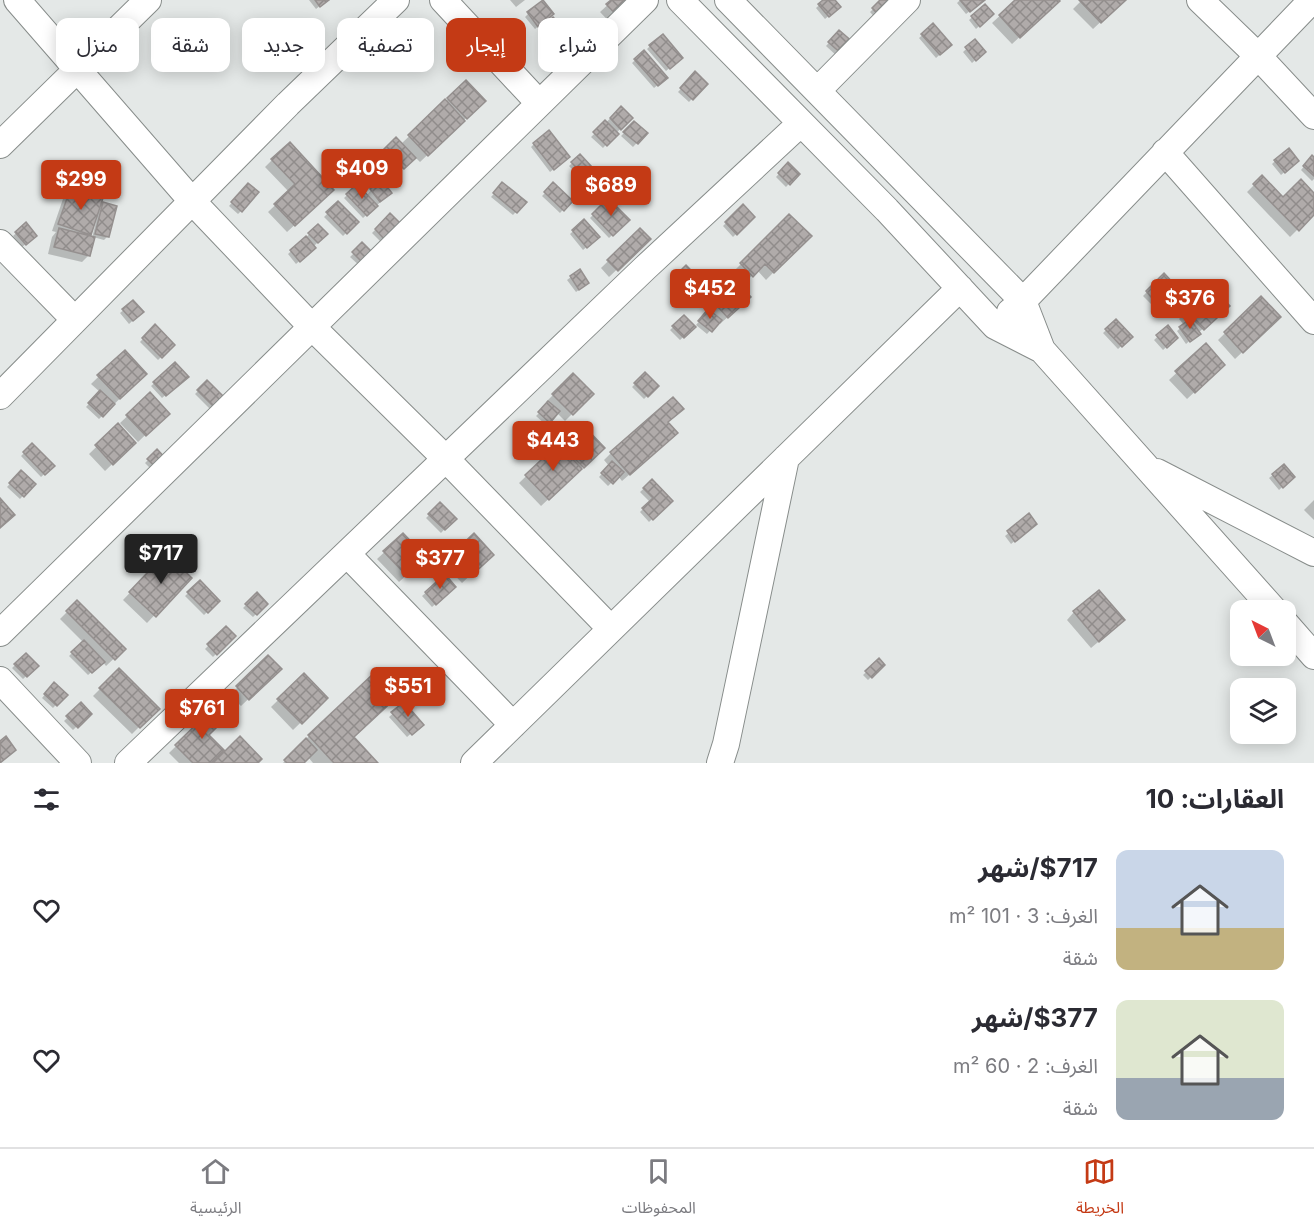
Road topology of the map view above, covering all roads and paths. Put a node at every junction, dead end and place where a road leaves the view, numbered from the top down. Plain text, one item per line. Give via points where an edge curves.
1 (17, 0) edge
2 (148, 0) edge
3 (396, 0) edge
4 (443, 0) edge
5 (645, 0) edge
6 (680, 0) edge
7 (728, 0) edge
8 (908, 0) edge
9 (1200, 0) edge
10 (1312, 0) edge
11 (129, 18) edge
12 (56, 43) edge
13 (1259, 57) junction
14 (74, 72) edge
15 (81, 72) edge
16 (818, 90) junction
17 (539, 103) junction
18 (1314, 116) edge
19 (801, 123) junction
20 (0, 145) edge
21 (1165, 152) junction
22 (192, 201) junction
23 (0, 243) edge
24 (960, 288) junction
25 (1023, 301) junction
26 (75, 320) junction
27 (1314, 321) edge
28 (311, 326) junction
29 (995, 326) junction
30 (1042, 350) junction
31 (0, 396) edge
32 (786, 458) junction
33 (446, 459) junction
34 (1145, 465) junction
35 (1309, 543) edge
36 (347, 554) junction
37 (1265, 600) edge
38 (612, 629) junction
39 (0, 633) edge
40 (1296, 635) edge
41 (1314, 656) edge
42 (0, 680) edge
43 (513, 725) junction
44 (78, 763) edge
45 (128, 763) edge
46 (474, 763) edge
47 (720, 763) edge

1 - 12 street
2 - 11 street
3 - 22 street
4 - 17 street
5 - 17 street
6 - 19 street
7 - 16 street
8 - 16 street
9 - 13 street
10 - 13 street
13 - 18 street
13 - 21 street
14 - 20 street
15 - 22 street
16 - 25 street
17 - 28 street
19 - 24 street
19 - 33 street
21 - 25 street
21 - 27 street
22 - 26 street
22 - 28 street
23 - 26 street
24 - 29 street
24 - 32 street
25 - 29 street
25 - 30 street
26 - 31 street
28 - 33 street
28 - 39 street
29 - 30 street
30 - 34 street
32 - 38 street
32 - 47 street
33 - 36 street
33 - 38 street
34 - 35 street
34 - 37 street
36 - 43 street
36 - 45 street
38 - 43 street
40 - 41 street
42 - 44 street
43 - 46 street

